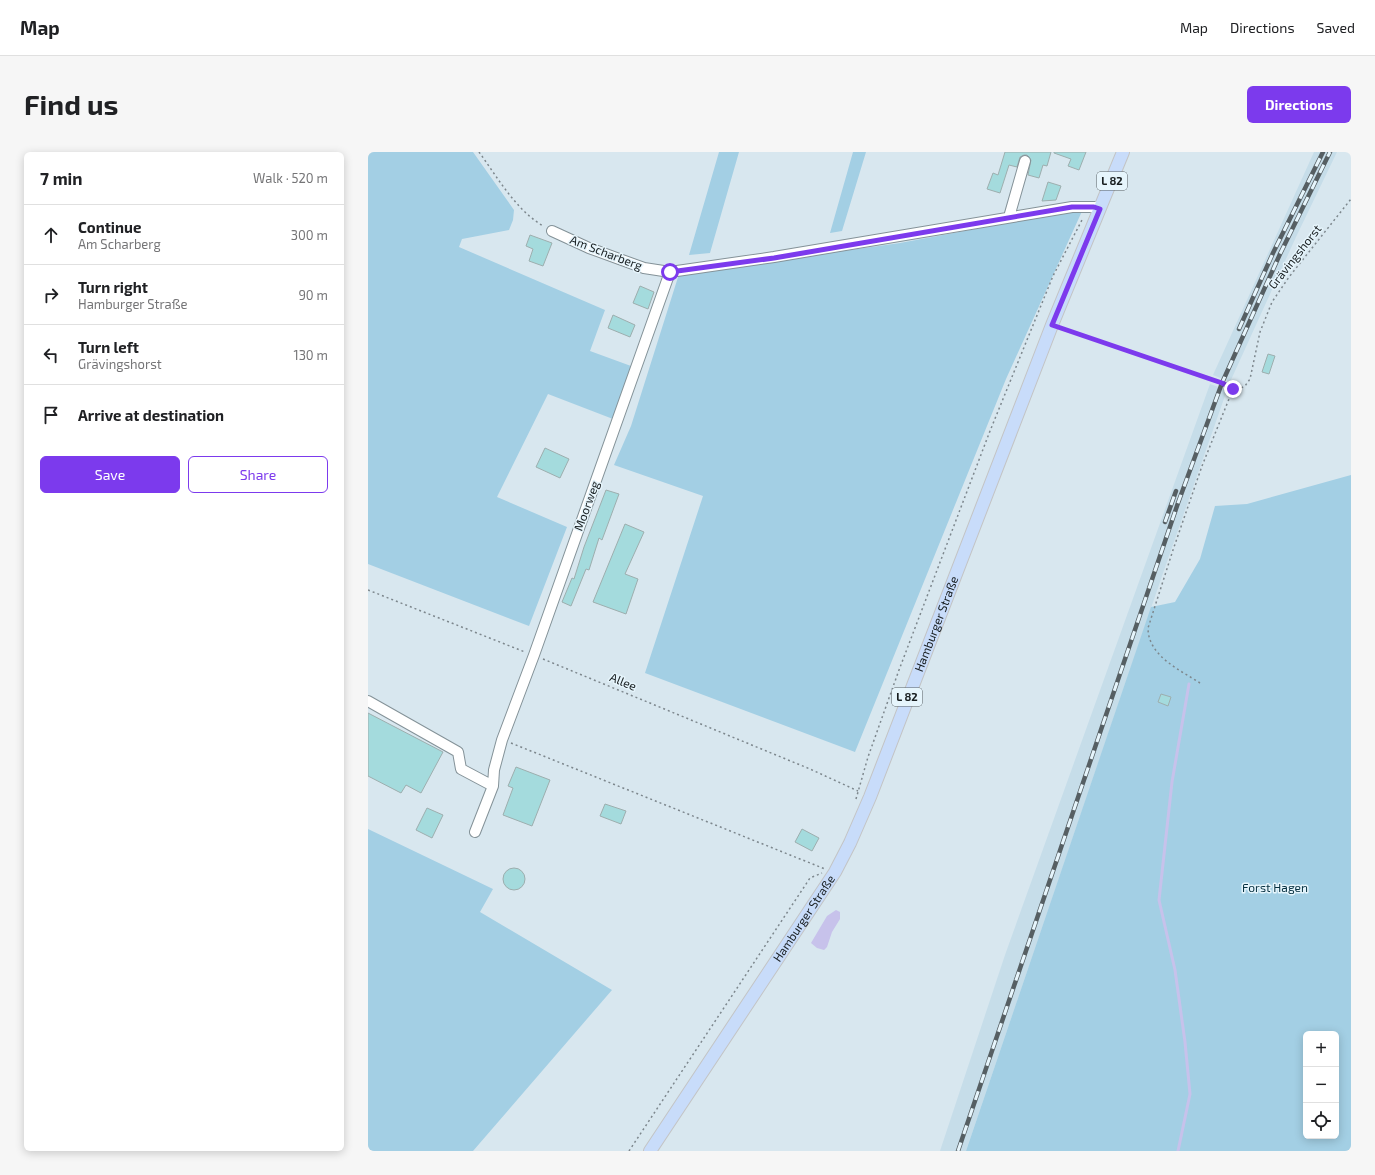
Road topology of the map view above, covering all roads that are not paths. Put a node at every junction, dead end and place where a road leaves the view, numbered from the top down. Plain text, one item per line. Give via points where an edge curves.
1 (1123, 152) edge
2 (1025, 161) dead end
3 (1095, 208) junction
4 (1009, 217) junction
5 (552, 231) road end
6 (670, 272) junction
7 (368, 701) edge
8 (493, 786) junction
9 (475, 832) dead end
10 (650, 1151) edge

1 - 3 main road, Hamburger Straße / L 82
2 - 4 street
3 - 4 street, Am Scharberg via 1072,207
3 - 10 main road, Hamburger Straße / L 82 via 870,797 841,861
4 - 6 street, Am Scharberg via 774,258
5 - 6 street, Am Scharberg via 644,268
6 - 8 street, Moorweg via 502,740 494,770
7 - 8 street via 458,752 461,769
8 - 9 street, Moorweg

